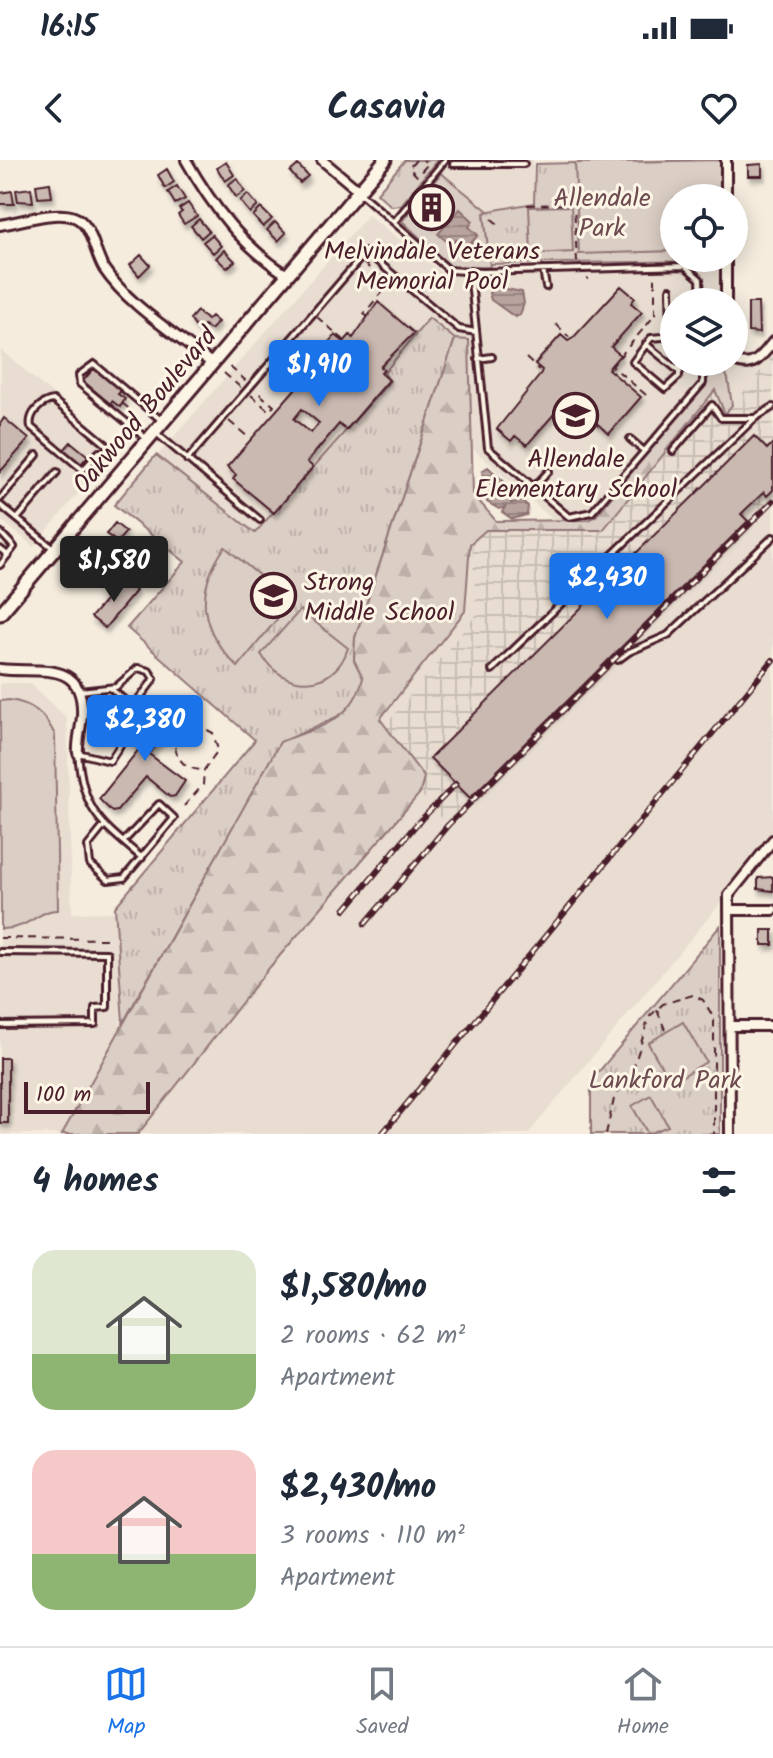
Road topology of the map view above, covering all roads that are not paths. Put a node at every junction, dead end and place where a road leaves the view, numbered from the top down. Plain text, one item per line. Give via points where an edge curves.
1 (186, 160) edge
2 (322, 160) edge
3 (385, 160) edge
4 (445, 160) edge
5 (726, 160) edge
6 (453, 164) dead end
7 (524, 164) dead end
8 (726, 184) edge
9 (359, 191) junction
10 (394, 222) junction
11 (0, 225) edge
12 (543, 270) junction
13 (470, 271) junction
14 (287, 275) junction
15 (546, 287) dead end
16 (700, 288) edge
17 (476, 332) junction
18 (660, 336) edge
19 (773, 342) edge
20 (646, 344) junction
21 (660, 356) edge
22 (492, 357) dead end
23 (478, 359) junction
24 (211, 363) junction
25 (748, 363) edge
26 (677, 376) edge
27 (703, 376) edge
28 (773, 407) edge
29 (755, 418) junction
30 (155, 431) junction
31 (630, 439) dead end
32 (644, 451) junction
33 (673, 451) dead end
34 (112, 452) joint
35 (37, 455) dead end
36 (187, 460) junction
37 (549, 471) dead end
38 (57, 472) dead end
39 (534, 487) junction
40 (0, 502) edge
41 (17, 519) junction
42 (260, 520) dead end
43 (0, 532) edge
44 (773, 537) edge
45 (0, 549) edge
46 (56, 551) junction
47 (8, 555) junction
48 (0, 565) edge
49 (0, 614) edge
50 (618, 660) dead end
51 (2, 667) edge
52 (492, 670) dead end
53 (110, 688) junction
54 (78, 692) junction
55 (82, 705) junction
56 (78, 753) junction
57 (104, 826) junction
58 (773, 840) edge
59 (123, 842) junction
60 (142, 858) junction
61 (729, 910) junction
62 (773, 910) edge
63 (0, 952) edge
64 (0, 1025) edge
65 (730, 1026) junction
66 (773, 1026) edge
67 (730, 1134) edge

1 - 14 street via 239,236
2 - 9 street
3 - 9 main road, Oakwood Boulevard
4 - 10 lane
5 - 8 street
6 - 7 lane
9 - 10 lane
9 - 14 main road, Oakwood Boulevard
10 - 13 lane via 449,270
11 - 24 street via 62,215 78,218 115,283
12 - 13 lane
12 - 15 lane
12 - 16 lane via 685,266 700,279
13 - 17 lane
14 - 24 main road, Oakwood Boulevard
17 - 23 lane
17 - 36 lane via 459,329 366,252
18 - 20 lane
19 - 25 street via 754,363
20 - 21 lane
20 - 26 lane via 635,366 661,389 670,387
22 - 23 lane
23 - 39 lane via 488,448
24 - 30 main road, Oakwood Boulevard
27 - 32 lane via 703,383
28 - 29 lane
29 - 33 lane via 721,418 712,405
29 - 52 lane
30 - 30 lane via 126,421 79,382 79,375 94,364
30 - 36 lane
30 - 46 main road, Oakwood Boulevard
31 - 32 lane
32 - 39 lane via 584,516 569,517
34 - 34 lane via 53,400 41,404 32,416 31,427 83,470 99,452
35 - 40 lane
36 - 42 lane
37 - 39 lane
38 - 41 lane
40 - 41 lane
41 - 46 lane
43 - 47 lane via 14,545
44 - 50 lane via 668,635
45 - 47 lane
46 - 49 main road, Oakwood Boulevard
47 - 48 lane
51 - 54 street via 57,671
53 - 53 lane via 138,668 154,679 133,707
53 - 54 lane
54 - 55 street
55 - 56 street
55 - 56 lane via 121,744 110,761
56 - 57 lane via 84,795
57 - 59 lane
57 - 60 lane via 88,846 90,864 108,880 124,878
58 - 61 street via 729,895
59 - 60 lane
59 - 60 lane via 159,804 174,818
61 - 62 street
61 - 65 street
63 - 64 lane via 107,953 107,1007 95,1008 95,1024
65 - 66 street
65 - 67 street

